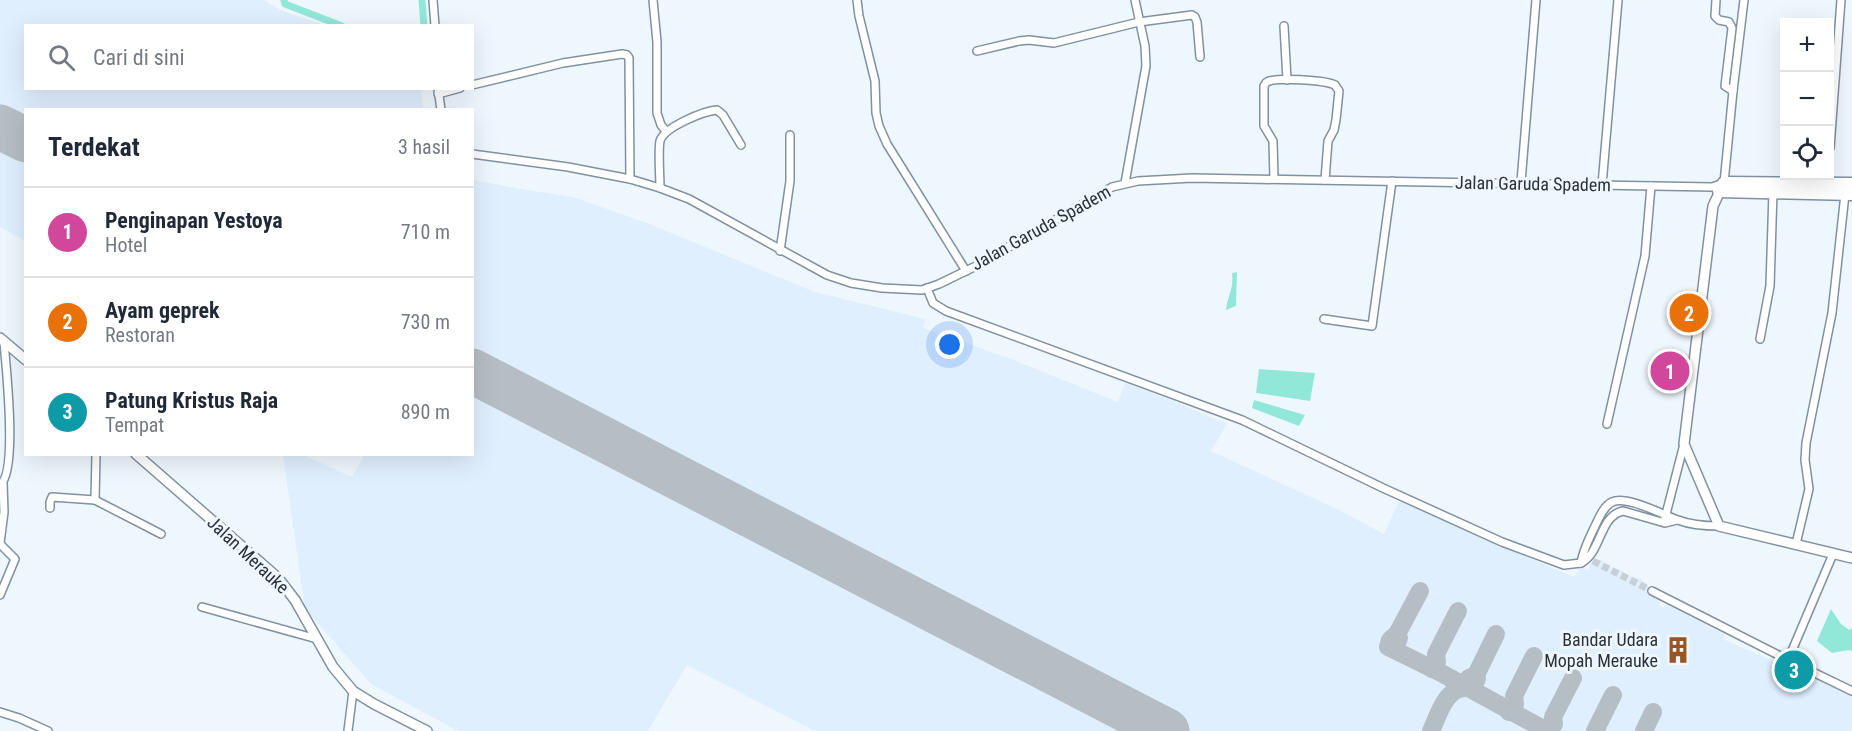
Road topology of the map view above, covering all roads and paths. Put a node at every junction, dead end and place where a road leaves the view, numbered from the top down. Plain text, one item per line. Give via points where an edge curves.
1 (434, 0) edge
2 (653, 0) edge
3 (857, 0) edge
4 (1135, 0) edge
5 (1536, 0) edge
6 (1617, 0) edge
7 (1716, 0) edge
8 (1744, 0) edge
9 (1841, 0) edge
10 (1139, 22) junction
11 (435, 24) edge
12 (1284, 26) dead end
13 (977, 51) dead end
14 (1200, 57) dead end
15 (1287, 80) junction
16 (474, 85) edge
17 (438, 91) edge
18 (1733, 91) junction
19 (441, 108) edge
20 (1832, 126) edge
21 (666, 131) junction
22 (790, 135) dead end
23 (741, 145) dead end
24 (474, 154) edge
25 (630, 179) junction
26 (1274, 179) junction
27 (1325, 180) junction
28 (1813, 180) edge
29 (1829, 180) edge
30 (1392, 181) junction
31 (1521, 182) junction
32 (1125, 183) junction
33 (1602, 185) junction
34 (1651, 186) junction
35 (1718, 187) junction
36 (660, 188) junction
37 (1850, 190) edge
38 (1773, 192) junction
39 (780, 251) junction
40 (966, 271) junction
41 (927, 288) junction
42 (1324, 319) dead end
43 (1760, 339) dead end
44 (2, 340) edge
45 (24, 358) edge
46 (1607, 424) dead end
47 (1684, 444) junction
48 (96, 456) edge
49 (138, 456) edge
50 (2, 484) edge
51 (95, 500) junction
52 (50, 508) dead end
53 (1666, 514) junction
54 (1677, 520) junction
55 (1665, 523) junction
56 (1719, 526) junction
57 (161, 534) dead end
58 (0, 544) edge
59 (1796, 544) junction
60 (1833, 554) junction
61 (1852, 558) edge
62 (1586, 560) junction
63 (1652, 591) tunnel mouth
64 (0, 595) edge
65 (202, 607) dead end
66 (317, 639) junction
67 (1788, 660) junction
68 (353, 691) junction
69 (1852, 691) edge
70 (0, 712) edge
71 (48, 731) edge
72 (348, 731) edge
73 (427, 731) edge

1 - 11 street
2 - 21 street via 657,113
3 - 40 street via 875,81 879,126
4 - 10 street
5 - 31 street
6 - 33 street
7 - 18 street via 1715,16 1729,22 1732,28 1725,86
8 - 18 street
9 - 20 street
10 - 13 street via 1054,43 1019,41
10 - 14 street via 1194,16
10 - 32 street via 1146,66
12 - 15 street
15 - 26 street via 1263,86 1264,126 1273,141
15 - 27 street via 1323,81 1339,91 1335,127 1328,141
16 - 25 street via 563,63 627,55
17 - 19 street
18 - 35 street
21 - 23 street via 717,110
21 - 36 street via 660,140
22 - 39 street via 790,181
24 - 25 street, Jalan Garuda Spadem
25 - 36 street, Jalan Garuda Spadem
26 - 27 street, Jalan Garuda Spadem
26 - 32 street, Jalan Garuda Spadem via 1192,177
27 - 30 street, Jalan Garuda Spadem
28 - 35 highway
29 - 37 highway
30 - 31 street, Jalan Garuda Spadem
30 - 42 street via 1372,326
31 - 33 street, Jalan Garuda Spadem
32 - 40 street, Jalan Garuda Spadem
33 - 34 street, Jalan Garuda Spadem
34 - 35 street, Jalan Garuda Spadem
34 - 46 street via 1645,256
35 - 38 highway
35 - 47 street
36 - 39 street, Jalan Garuda Spadem via 689,199
37 - 38 highway
37 - 59 street via 1832,313 1806,443 1809,489
38 - 43 street via 1771,273
39 - 41 street, Jalan Garuda Spadem via 851,283 898,290
40 - 41 street, Jalan Garuda Spadem
41 - 62 street via 933,303 946,311 1242,420 1503,542 1564,565
44 - 45 street
44 - 50 street via 10,446
47 - 53 street
47 - 56 street
48 - 51 street
49 - 66 street, Jalan Merauke via 278,578
50 - 58 street
51 - 52 street via 52,497
51 - 57 street
53 - 54 street
53 - 55 street
53 - 62 street via 1614,501 1603,511
54 - 55 street
54 - 56 street
55 - 62 street via 1623,511 1617,513
56 - 59 street
58 - 64 street via 15,559
59 - 60 street
60 - 61 street
60 - 67 street
63 - 67 street
65 - 66 street
66 - 68 street, Jalan Merauke
67 - 69 street
68 - 72 street
68 - 73 street, Jalan Merauke
70 - 71 street

